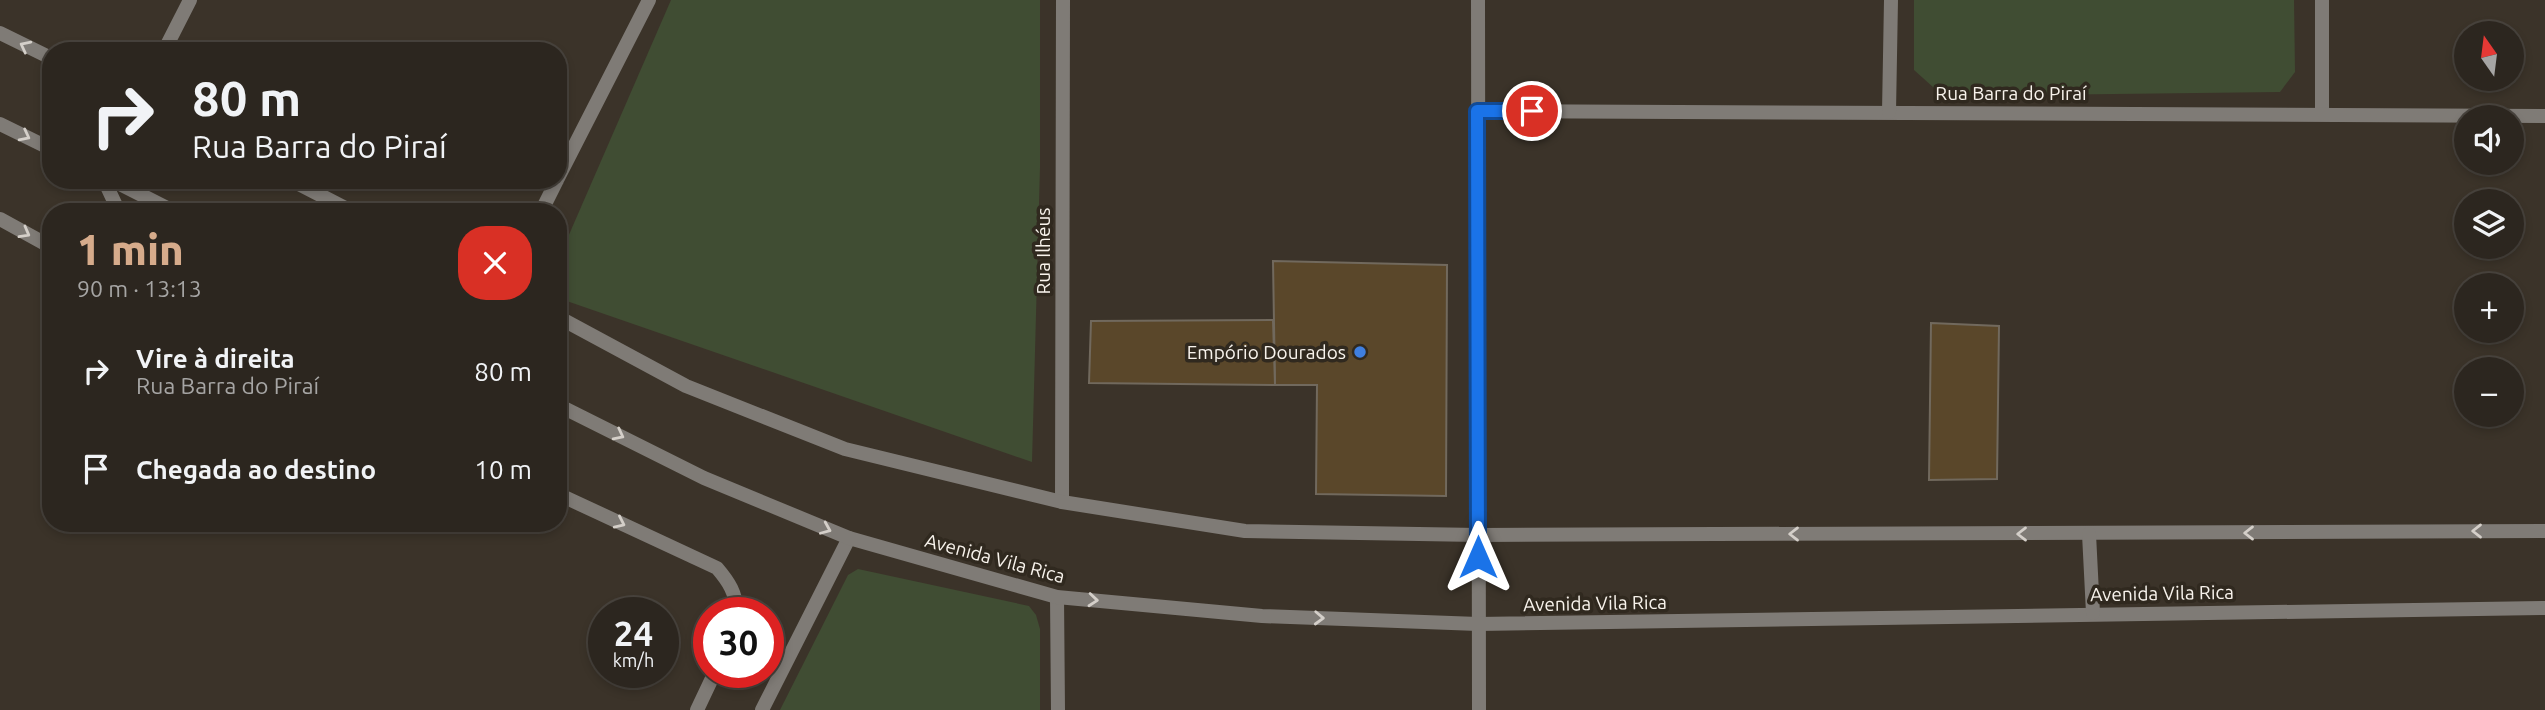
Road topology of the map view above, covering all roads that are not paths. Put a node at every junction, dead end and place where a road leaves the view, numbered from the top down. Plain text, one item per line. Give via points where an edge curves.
1 (190, 0) edge
2 (649, 0) edge
3 (1063, 0) edge
4 (1478, 0) edge
5 (1891, 0) edge
6 (2322, 0) edge
7 (0, 33) edge
8 (169, 42) edge
9 (42, 54) edge
10 (1477, 111) junction
11 (1889, 112) junction
12 (2322, 114) junction
13 (2545, 116) edge
14 (0, 124) edge
15 (42, 145) edge
16 (567, 161) edge
17 (130, 189) edge
18 (308, 189) edge
19 (157, 203) edge
20 (336, 203) edge
21 (0, 219) edge
22 (42, 242) edge
23 (567, 322) edge
24 (567, 410) edge
25 (567, 498) edge
26 (1062, 502) junction
27 (2545, 531) edge
28 (2089, 534) junction
29 (1478, 535) junction
30 (849, 538) junction
31 (737, 597) edge
32 (1058, 597) junction
33 (2545, 608) edge
34 (2093, 613) junction
35 (1478, 624) junction
36 (707, 688) edge
37 (697, 710) edge
38 (762, 710) edge
39 (1058, 710) edge
40 (1479, 710) edge

1 - 8 street
2 - 16 street
3 - 26 street, Rua Ilhéus
4 - 10 street
5 - 11 street
6 - 12 street
9 -> 7 street
10 - 11 street, Rua Barra do Piraí
10 - 29 street
11 - 12 street, Rua Barra do Piraí
12 - 13 street, Rua Barra do Piraí
14 -> 15 street
17 - 19 street
18 - 20 street
21 -> 22 street
23 - 26 street via 686,386 845,449
24 -> 30 street, Avenida Vila Rica via 704,478
25 -> 31 street via 716,568
26 - 29 street via 1245,531
27 -> 28 street
28 -> 29 street
28 - 34 street
29 - 35 street
30 - 32 street, Avenida Vila Rica
30 - 38 street
32 -> 35 street, Avenida Vila Rica via 1262,616
32 - 39 street
33 - 34 street, Avenida Vila Rica
34 - 35 street, Avenida Vila Rica
35 - 40 street
36 - 37 street

